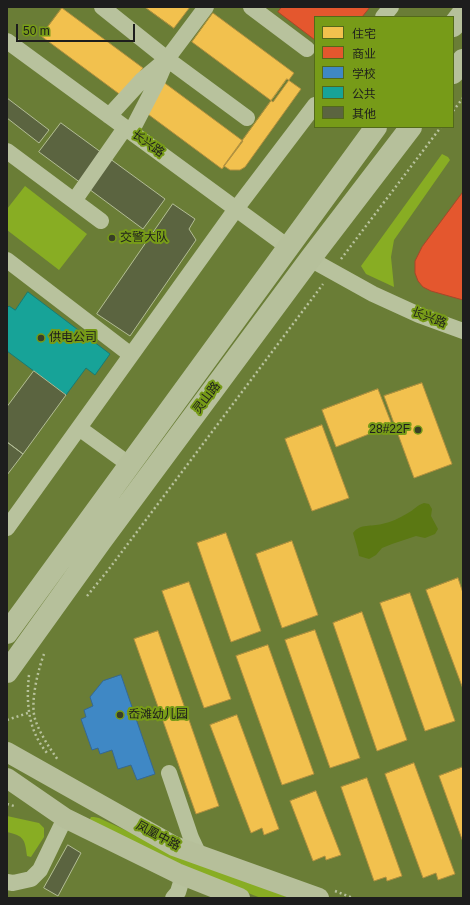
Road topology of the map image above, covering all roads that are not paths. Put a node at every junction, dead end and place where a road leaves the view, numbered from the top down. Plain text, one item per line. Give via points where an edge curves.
1 (102, 7) edge
2 (206, 7) edge
3 (250, 7) edge
4 (391, 7) edge
5 (463, 13) edge
6 (384, 16) edge
7 (454, 25) edge
8 (7, 41) edge
9 (308, 49) dead end
10 (167, 59) junction
11 (463, 60) edge
12 (454, 72) edge
13 (314, 106) edge
14 (109, 116) junction
15 (247, 118) dead end
16 (375, 128) edge
17 (410, 128) edge
18 (128, 130) junction
19 (7, 151) edge
20 (74, 201) junction
21 (236, 209) junction
22 (101, 221) dead end
23 (288, 247) junction
24 (7, 260) edge
25 (310, 260) junction
26 (463, 331) edge
27 (131, 355) junction
28 (79, 428) junction
29 (123, 460) dead end
30 (13, 507) edge
31 (7, 528) edge
32 (7, 633) edge
33 (7, 672) edge
34 (7, 752) edge
35 (169, 773) dead end
36 (7, 778) edge
37 (65, 818) junction
38 (199, 855) junction
39 (183, 876) junction
40 (7, 882) edge
41 (326, 894) edge
42 (173, 898) edge
43 (240, 898) edge

1 - 10 street
2 - 10 street
3 - 9 street
4 - 6 street
5 - 7 highway
8 - 14 street, 长兴路
10 - 14 street via 142,80
10 - 15 street
10 - 18 street via 158,80
11 - 12 highway
13 - 21 street
14 - 18 street, 长兴路
16 - 23 highway, 灵山路
17 - 25 highway, 灵山路
18 - 20 street
18 - 21 street, 长兴路
19 - 20 street
20 - 22 street
21 - 23 street, 长兴路
21 - 27 street
23 - 32 highway, 灵山路
24 - 27 street
25 - 26 street, 长兴路 via 420,316
25 - 33 highway, 灵山路 via 92,553
27 - 28 street
28 - 29 street
28 - 30 street
30 - 31 street
34 - 38 main road, 凤凰中路 via 174,846
35 - 38 street
36 - 37 main road, 凤凰中路
37 - 39 main road, 凤凰中路
37 - 40 street via 40,870 31,879
38 - 41 main road, 凤凰中路
39 - 42 street via 178,892
39 - 43 main road, 凤凰中路

